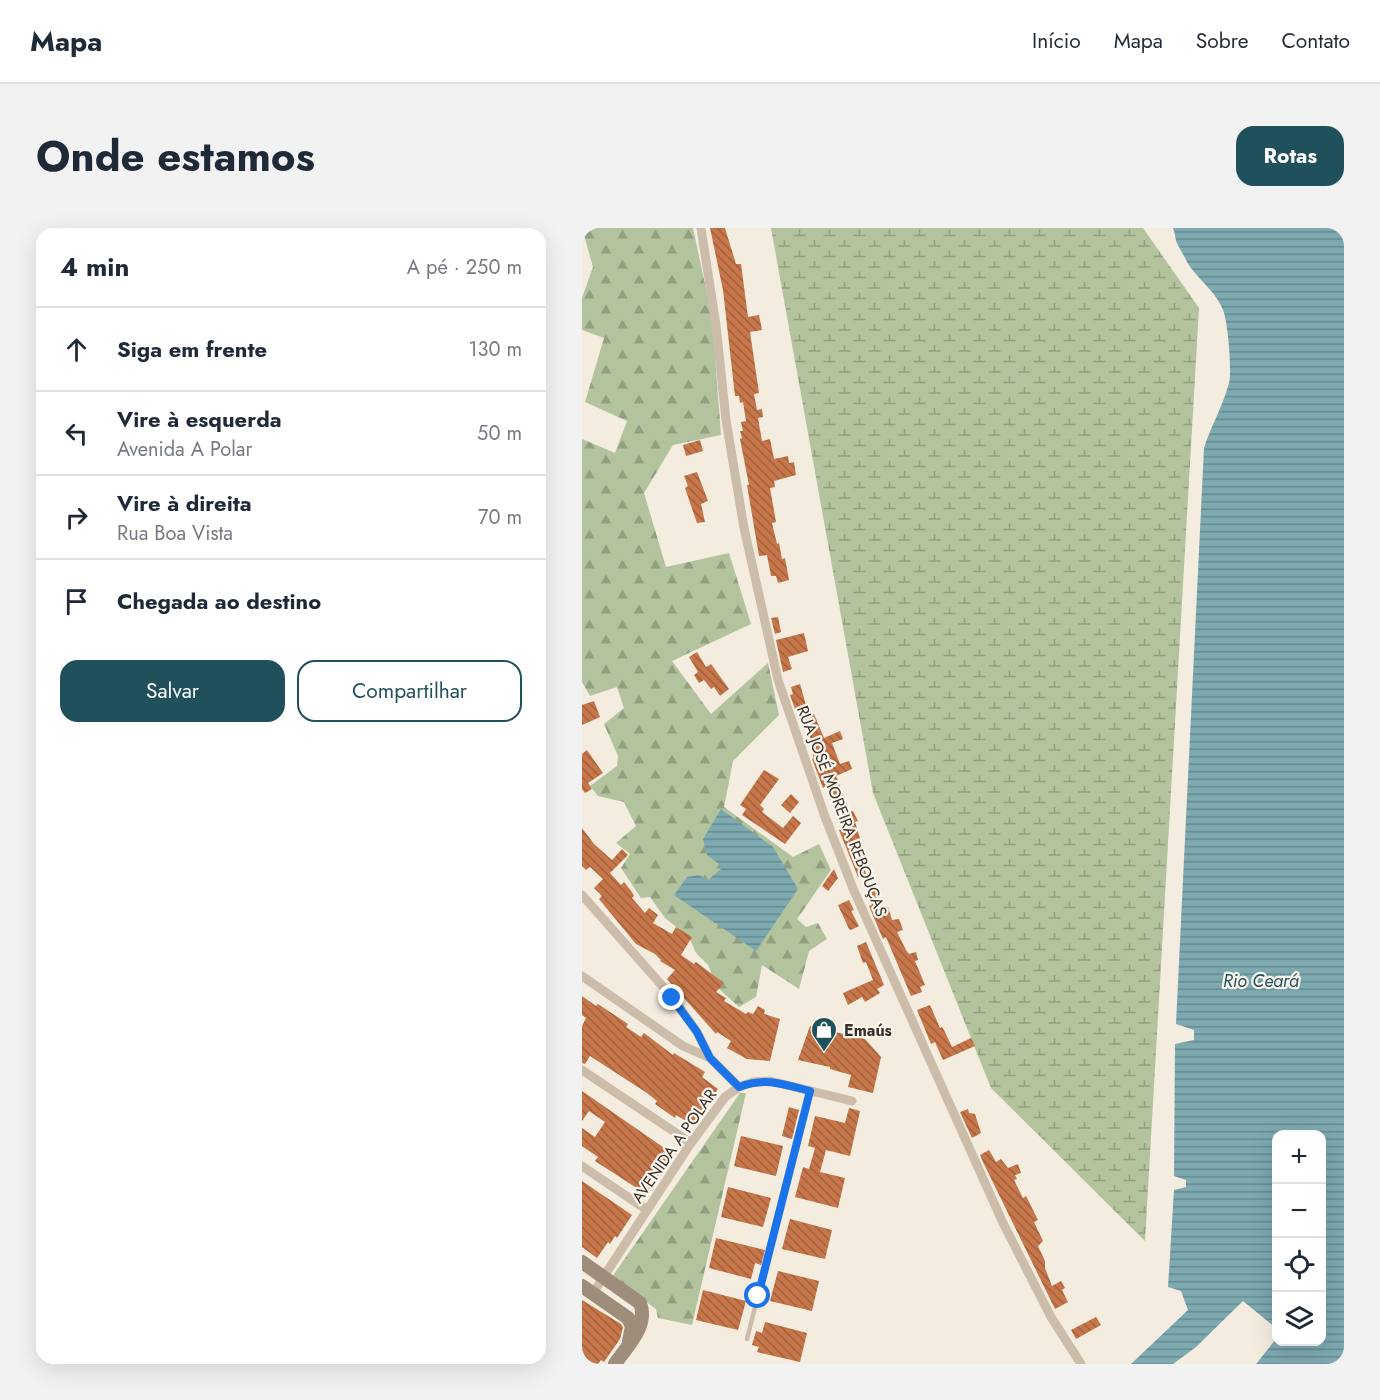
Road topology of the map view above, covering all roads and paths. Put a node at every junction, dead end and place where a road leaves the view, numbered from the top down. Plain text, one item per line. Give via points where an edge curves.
1 (701, 228) edge
2 (582, 895) edge
3 (582, 976) edge
4 (710, 1058) junction
5 (582, 1070) edge
6 (739, 1087) junction
7 (810, 1091) junction
8 (852, 1101) dead end
9 (691, 1143) junction
10 (582, 1166) edge
11 (647, 1210) junction
12 (582, 1262) edge
13 (603, 1277) junction
14 (587, 1289) edge
15 (747, 1339) dead end
16 (628, 1346) junction
17 (615, 1364) edge
18 (1081, 1364) edge

1 - 18 street, RUA JOSÉ MOREIRA REBOUÇAS via 744,528 778,680 854,891 1003,1223 1051,1317
2 - 4 street via 672,998
3 - 4 street via 683,1046
4 - 6 street
5 - 9 street
6 - 7 street, AVENIDA A POLAR via 770,1081
6 - 9 street, AVENIDA A POLAR via 725,1097
7 - 8 street, AVENIDA A POLAR
7 - 15 lane
9 - 11 street, AVENIDA A POLAR
10 - 11 street
11 - 13 street, AVENIDA A POLAR
12 - 13 main road
13 - 14 street, AVENIDA A POLAR
13 - 16 main road via 640,1303 643,1311 640,1327
14 - 16 main road via 628,1318 632,1326
16 - 17 main road

